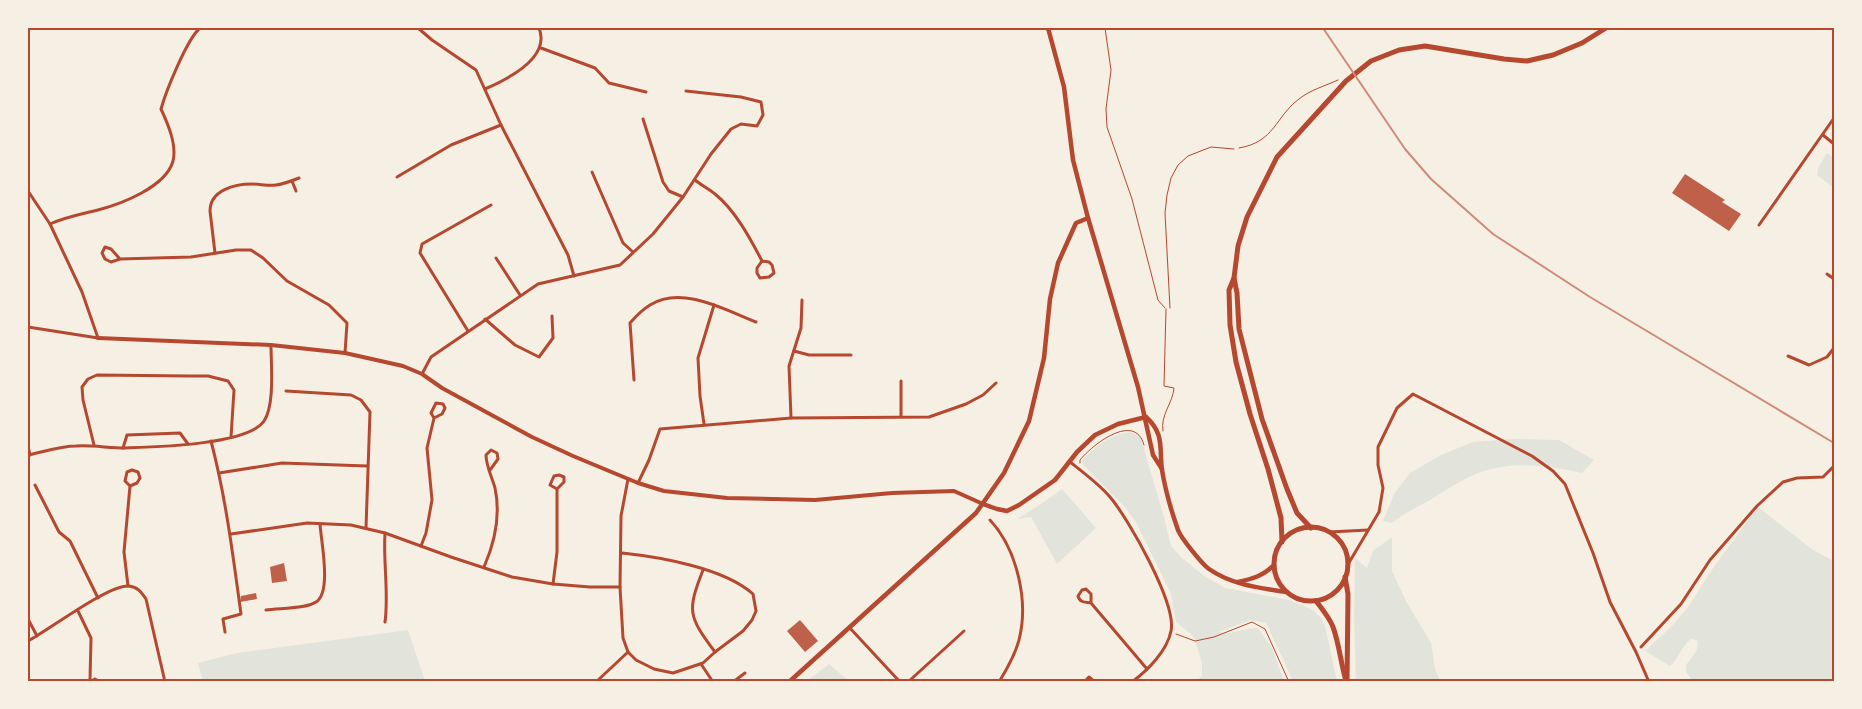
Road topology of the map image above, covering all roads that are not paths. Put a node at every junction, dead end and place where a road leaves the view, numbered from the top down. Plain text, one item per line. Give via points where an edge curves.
1 (200, 28) edge
2 (386, 28) edge
3 (418, 28) edge
4 (539, 28) edge
5 (1048, 28) edge
6 (1606, 28) edge
7 (541, 48) junction
8 (485, 89) junction
9 (686, 91) dead end
10 (646, 92) dead end
11 (1834, 118) edge
12 (643, 119) dead end
13 (501, 125) junction
14 (1823, 135) junction
15 (1834, 144) edge
16 (1234, 149) road end
17 (592, 172) dead end
18 (397, 176) dead end
19 (299, 178) dead end
20 (695, 180) junction
21 (292, 181) junction
22 (296, 190) dead end
23 (28, 191) edge
24 (683, 197) junction
25 (492, 205) dead end
26 (1088, 218) junction
27 (50, 224) junction
28 (1760, 225) dead end
29 (633, 252) junction
30 (215, 254) junction
31 (496, 258) dead end
32 (120, 259) junction
33 (762, 261) junction
34 (1827, 274) dead end
35 (574, 276) junction
36 (1234, 278) junction
37 (1834, 280) edge
38 (520, 296) junction
39 (802, 300) dead end
40 (714, 305) junction
41 (1170, 308) dead end
42 (552, 316) dead end
43 (485, 319) junction
44 (756, 322) dead end
45 (28, 327) edge
46 (468, 331) junction
47 (98, 338) junction
48 (271, 346) junction
49 (1834, 348) edge
50 (794, 351) junction
51 (345, 353) junction
52 (852, 355) dead end
53 (1788, 356) dead end
54 (422, 374) junction
55 (634, 380) dead end
56 (901, 381) dead end
57 (996, 383) dead end
58 (286, 392) dead end
59 (901, 416) junction
60 (1146, 417) junction
61 (434, 418) junction
62 (791, 418) junction
63 (704, 424) junction
64 (231, 437) junction
65 (211, 442) junction
66 (188, 444) junction
67 (94, 445) junction
68 (28, 446) edge
69 (123, 448) junction
70 (29, 455) edge
71 (1070, 462) junction
72 (367, 466) junction
73 (1834, 466) edge
74 (1162, 469) junction
75 (490, 470) junction
76 (219, 473) junction
77 (628, 479) junction
78 (638, 483) junction
79 (34, 485) dead end
80 (130, 486) junction
81 (558, 489) junction
82 (983, 504) junction
83 (990, 520) dead end
84 (320, 524) junction
85 (366, 528) junction
86 (1310, 528) junction
87 (1368, 530) junction
88 (1329, 532) junction
89 (386, 533) junction
90 (231, 534) junction
91 (1282, 542) junction
92 (421, 546) junction
93 (622, 553) junction
94 (1274, 565) junction
95 (1348, 566) junction
96 (484, 567) junction
97 (703, 570) junction
98 (1345, 577) junction
99 (1236, 582) junction
100 (554, 584) junction
101 (128, 586) junction
102 (620, 587) junction
103 (1286, 592) junction
104 (98, 598) junction
105 (1316, 601) junction
106 (1091, 603) junction
107 (78, 610) junction
108 (266, 610) dead end
109 (28, 619) edge
110 (385, 622) dead end
111 (849, 626) junction
112 (225, 632) dead end
113 (964, 632) dead end
114 (37, 636) junction
115 (28, 641) edge
116 (1641, 647) dead end
117 (628, 652) junction
118 (714, 652) junction
119 (701, 664) junction
120 (1147, 669) junction
121 (745, 673) dead end
122 (90, 681) edge
123 (100, 682) edge
124 (165, 682) edge
125 (596, 682) edge
126 (713, 682) edge
127 (733, 682) edge
128 (789, 682) edge
129 (900, 682) edge
130 (908, 682) edge
131 (999, 682) edge
132 (1084, 682) edge
133 (1095, 682) edge
134 (1132, 682) edge
135 (1347, 682) edge
136 (1649, 682) edge

1 - 27 street via 181,60 161,109 169,125 174,155 170,170 140,194
2 - 3 street
3 - 8 street via 476,70
4 - 7 street
5 - 26 main road via 1064,87 1074,160
6 - 36 main road via 1553,55 1527,60 1425,46 1399,50 1371,61 1346,81 1277,156 1247,217 1238,246
7 - 8 street via 510,78
7 - 10 street via 596,68 609,83
8 - 13 street
9 - 20 street via 742,96 761,102 763,115 757,126 742,124 731,129
11 - 14 street
12 - 24 street via 663,182 669,191
13 - 18 street via 451,145
13 - 35 street via 568,255
14 - 15 street
14 - 28 street
16 - 41 lane via 1211,147 1188,156 1171,178 1166,213
17 - 29 street via 623,243
19 - 21 street
20 - 24 street
20 - 33 street via 726,204
21 - 22 street
21 - 30 street via 234,186 214,196 210,211
23 - 27 street
24 - 29 street via 653,234
25 - 46 street via 422,244 420,253
26 - 60 main road
26 - 82 main road via 1076,223 1058,263 1050,299 1044,358 1030,421 1004,473
27 - 47 street via 82,292
29 - 35 street via 620,265
30 - 32 street
30 - 51 street via 251,250 287,281 329,305 347,323
31 - 38 street
32 - 32 street via 111,262 105,259 102,253 105,247
33 - 33 street via 772,265 774,273 769,277 760,278 757,273
34 - 37 street
35 - 38 street via 538,284
36 - 86 main road via 1239,329 1257,401 1286,489 1297,514
36 - 91 main road via 1229,290 1236,362 1281,518
38 - 43 street
39 - 50 street via 801,328
40 - 44 street
40 - 55 street via 690,298 664,299 641,311 630,323
40 - 63 street via 698,358
42 - 43 street via 552,338 539,357 516,345
43 - 46 street
45 - 47 street
46 - 54 street via 431,357
47 - 48 street
48 - 51 street
48 - 64 street via 270,404 264,421 252,431
49 - 53 street via 1827,357 1809,366
50 - 52 street via 809,355
50 - 62 street via 789,366
51 - 54 street via 403,366
54 - 77 street via 532,437
56 - 59 street
57 - 59 street via 966,404 929,417
58 - 72 street via 350,395 361,400 370,412
59 - 62 street
60 - 71 main road via 1118,424 1095,435
60 - 74 main road via 1153,455
60 - 74 main road via 1155,426 1162,452
61 - 61 street via 431,412 436,403 443,404 442,414
61 - 92 street via 427,448 432,500
62 - 63 street
63 - 78 street via 660,429
64 - 65 street
64 - 67 street via 234,390 228,381 208,376 97,375 82,387
65 - 66 street
65 - 76 street
66 - 69 street
66 - 69 street via 180,433 142,434 127,435
67 - 69 street
67 - 70 street
68 - 70 street
71 - 82 main road via 1055,480 1019,505 997,510
71 - 120 street via 1104,490 1128,521 1163,589 1171,614 1171,632
72 - 76 street via 282,463
72 - 85 street
73 - 116 street via 1823,477 1783,482 1757,506 1710,560 1681,604
74 - 99 main road via 1179,532 1207,568
75 - 75 street via 486,461 490,450 497,453 498,459
75 - 96 street via 497,496 497,531
76 - 90 street
77 - 78 street
77 - 93 street via 621,516
78 - 82 street via 664,491 728,498 815,500 954,491
79 - 104 street via 59,532 73,546
80 - 80 street via 125,481 127,472 132,470 138,472 140,478
80 - 101 street via 124,552
81 - 81 street via 550,485 554,476 559,475 564,482
81 - 100 street
82 - 111 main road
83 - 131 street via 1009,550 1021,597 1019,640
84 - 85 street
84 - 90 street
84 - 108 street via 324,584 321,597 309,605
85 - 89 street
86 - 88 main road
86 - 91 main road via 1290,534
87 - 88 street
87 - 95 street
87 - 136 street via 1379,512 1383,488 1378,447 1397,408 1413,394 1532,456 1565,484 1610,602
88 - 95 main road via 1342,546
89 - 92 street
89 - 110 street via 384,553 388,601
90 - 112 street via 241,614 223,618
91 - 94 main road
92 - 96 street
93 - 97 street
93 - 102 street
94 - 99 main road via 1254,579
94 - 103 main road
95 - 98 main road
96 - 100 street via 512,577
97 - 118 street via 693,596 692,615
97 - 118 street via 742,584 753,594 755,602 756,611 743,631
98 - 105 main road via 1334,593
98 - 135 main road via 1348,594
99 - 103 main road
100 - 102 street
101 - 104 street via 118,587
101 - 124 street via 138,589 146,599
102 - 117 street via 623,638
103 - 105 main road via 1300,599
104 - 107 street
105 - 135 main road via 1334,629 1340,664
106 - 106 street via 1091,594 1086,589 1082,590 1079,600
106 - 120 street
107 - 114 street
107 - 122 street via 91,638
109 - 114 street
111 - 128 main road
111 - 129 street
113 - 130 street
114 - 115 street
117 - 119 street via 654,669 673,673
117 - 125 street
118 - 119 street
119 - 126 street
120 - 134 street
121 - 127 street
122 - 123 street via 96,679
132 - 133 street via 1089,678

